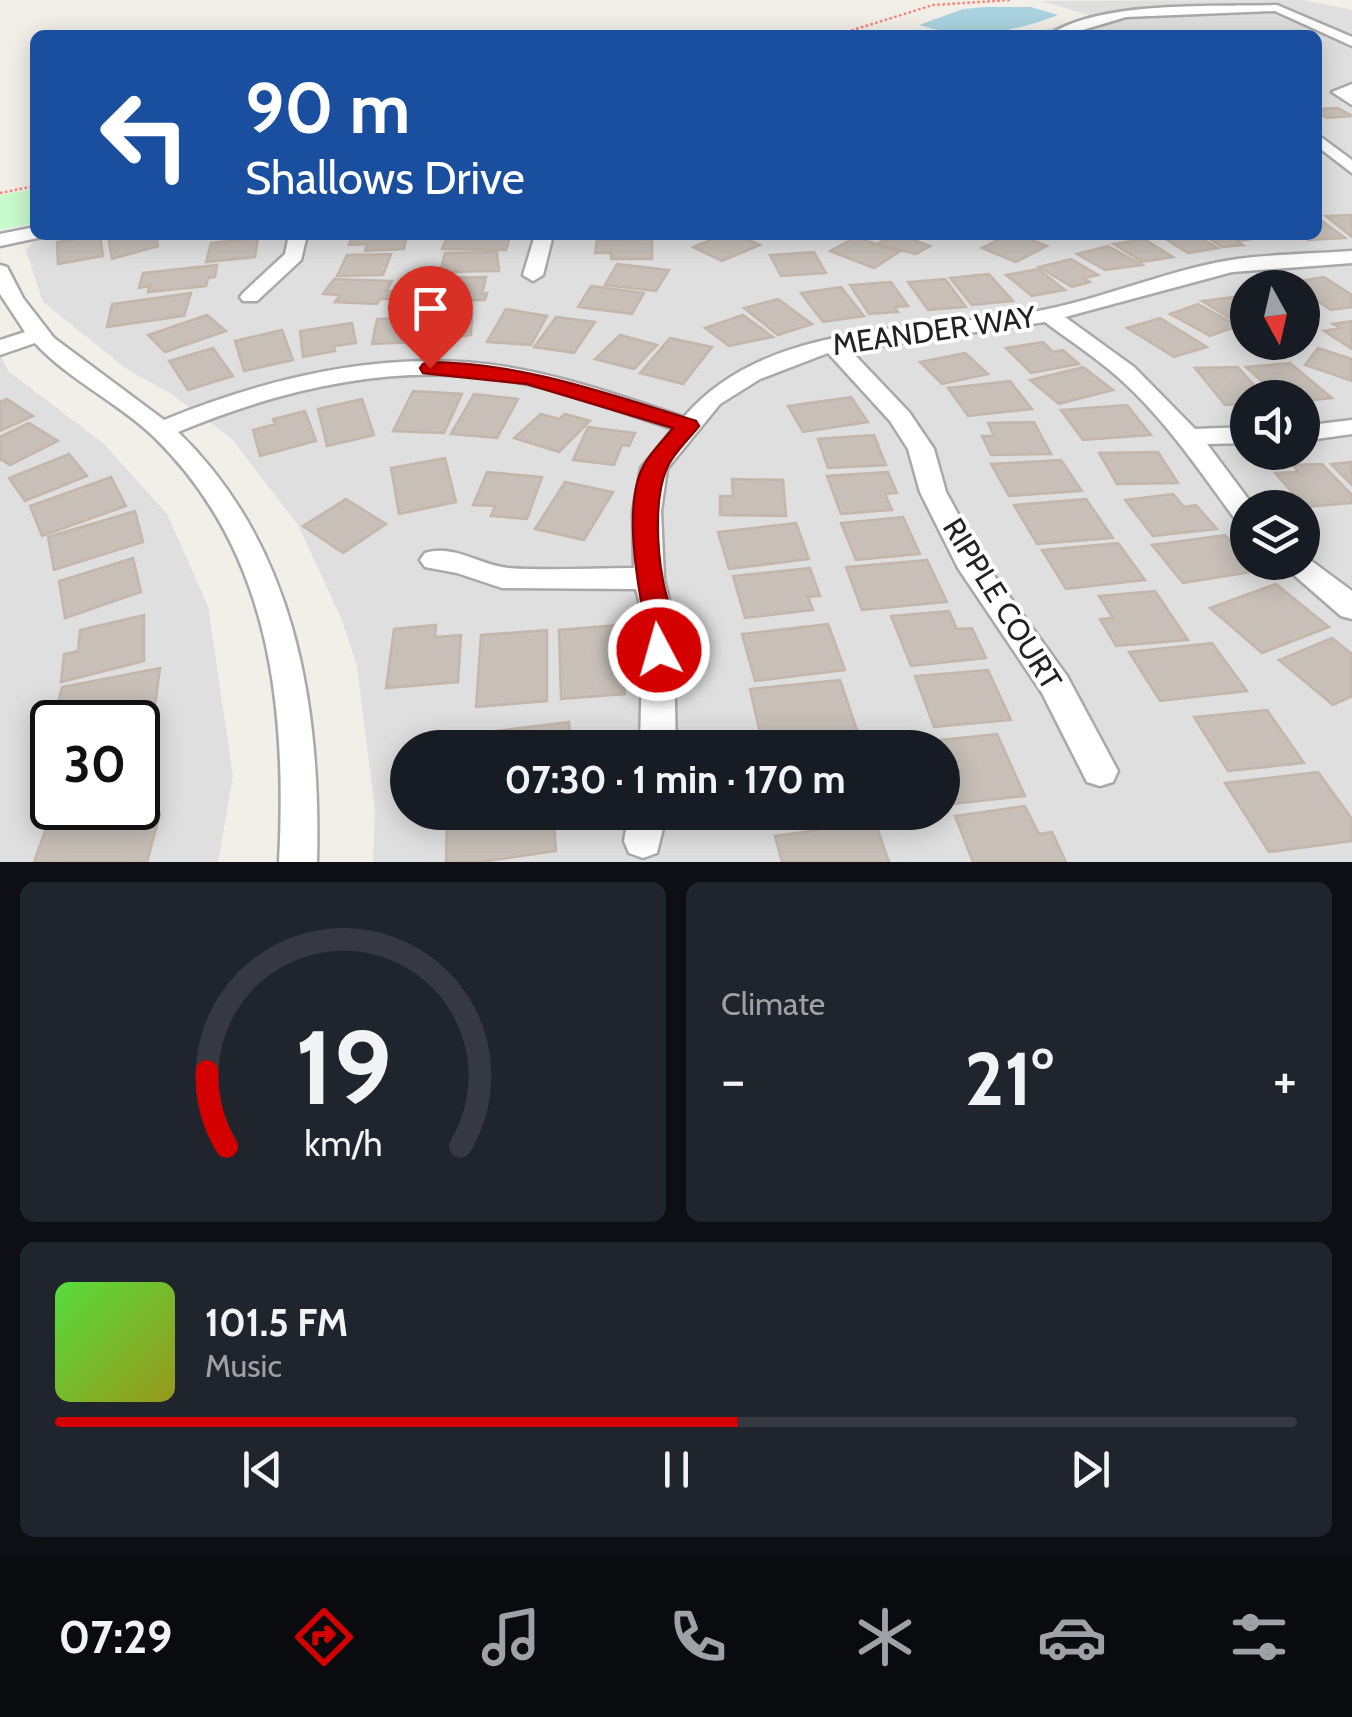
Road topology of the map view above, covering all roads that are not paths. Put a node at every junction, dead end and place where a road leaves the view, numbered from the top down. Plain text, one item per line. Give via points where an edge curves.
1 (1068, 30) edge
2 (1322, 41) edge
3 (1349, 41) edge
4 (1322, 143) edge
5 (1352, 168) edge
6 (30, 234) edge
7 (0, 240) edge
8 (297, 240) edge
9 (543, 240) edge
10 (1352, 257) edge
11 (0, 271) edge
12 (533, 275) dead end
13 (250, 297) dead end
14 (1049, 315) junction
15 (36, 336) junction
16 (833, 345) junction
17 (0, 348) edge
18 (688, 426) junction
19 (1352, 427) edge
20 (161, 430) junction
21 (1320, 431) edge
22 (1230, 436) edge
23 (1188, 437) junction
24 (1230, 493) edge
25 (435, 560) dead end
26 (648, 579) junction
27 (1319, 580) edge
28 (1352, 608) edge
29 (658, 730) edge
30 (1100, 771) dead end
31 (298, 862) edge

1 - 3 street via 1126,14 1277,8
2 - 3 street
4 - 5 street
6 - 7 street
8 - 13 street via 294,256
9 - 12 street
10 - 14 street, MEANDER WAY via 1230,266
11 - 15 street
14 - 16 street, MEANDER WAY
14 - 23 street via 1126,372
15 - 17 street
15 - 20 street
16 - 18 street, MEANDER WAY via 752,374 712,398
16 - 30 street, RIPPLE COURT via 921,449 933,492 973,568 1056,685
18 - 20 street via 530,378 430,368 337,375 279,388
18 - 26 street, MEANDER WAY via 654,468
19 - 21 street
20 - 31 street via 221,497 251,550 272,608 293,680
22 - 23 street
23 - 24 street
25 - 26 street via 502,578
26 - 29 street, MEANDER WAY via 658,616
27 - 28 street

